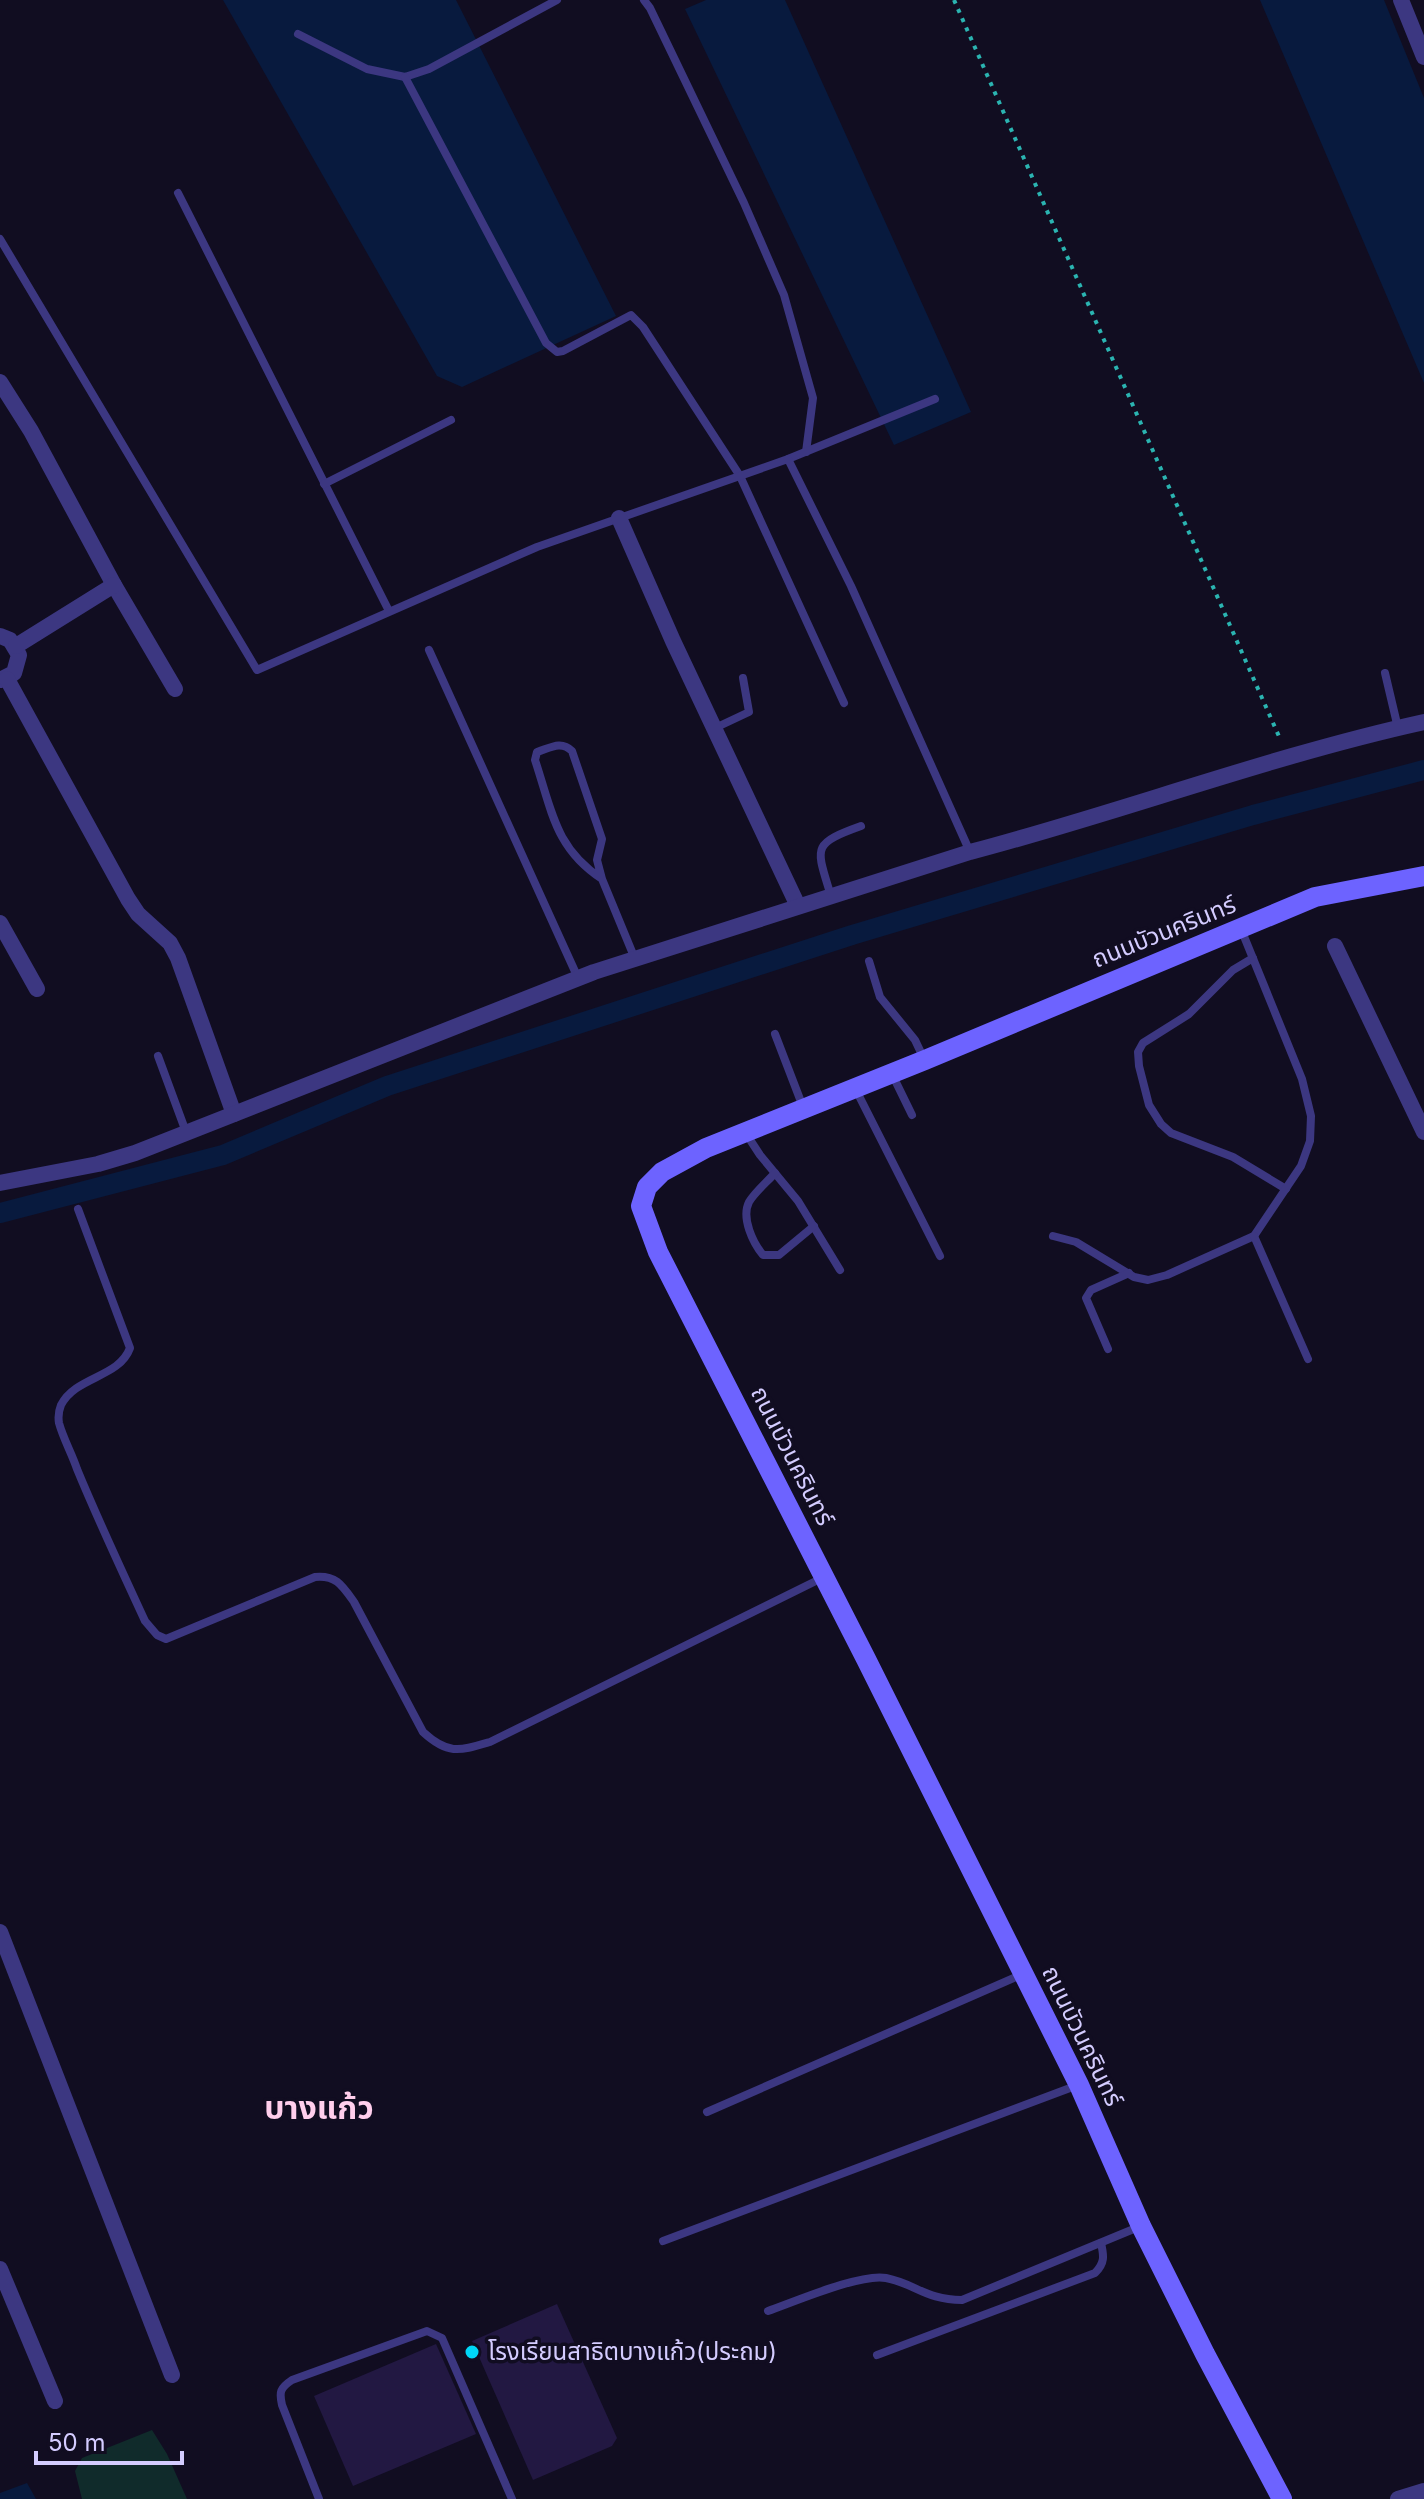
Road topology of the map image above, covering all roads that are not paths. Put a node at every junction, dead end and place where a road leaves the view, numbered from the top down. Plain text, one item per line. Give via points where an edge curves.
1 (557, 0) edge
2 (644, 0) edge
3 (1401, 0) edge
4 (298, 34) dead end
5 (1424, 57) edge
6 (405, 77) junction
7 (178, 193) dead end
8 (0, 239) edge
9 (0, 382) edge
10 (935, 399) dead end
11 (451, 420) dead end
12 (806, 452) junction
13 (788, 459) junction
14 (740, 476) junction
15 (324, 484) junction
16 (619, 518) junction
17 (114, 585) junction
18 (389, 611) junction
19 (0, 636) edge
20 (16, 646) junction
21 (429, 650) dead end
22 (1385, 673) dead end
23 (743, 678) dead end
24 (3, 679) edge
25 (175, 689) dead end
26 (844, 703) dead end
27 (1424, 722) edge
28 (1398, 728) junction
29 (714, 729) junction
30 (861, 826) dead end
31 (970, 852) junction
32 (1424, 876) edge
33 (602, 879) junction
34 (831, 896) junction
35 (798, 906) junction
36 (0, 923) edge
37 (1241, 929) junction
38 (1335, 946) dead end
39 (1253, 958) junction
40 (635, 959) junction
41 (869, 961) dead end
42 (578, 978) junction
43 (37, 989) dead end
44 (775, 1034) dead end
45 (158, 1056) dead end
46 (925, 1060) junction
47 (892, 1073) junction
48 (854, 1088) junction
49 (804, 1108) junction
50 (234, 1114) junction
51 (912, 1115) dead end
52 (745, 1132) junction
53 (1424, 1132) edge
54 (187, 1133) junction
55 (775, 1173) junction
56 (0, 1183) edge
57 (1286, 1189) junction
58 (78, 1209) dead end
59 (814, 1226) junction
60 (1053, 1236) dead end
61 (1254, 1236) junction
62 (940, 1256) dead end
63 (840, 1270) dead end
64 (1129, 1273) junction
65 (1108, 1349) dead end
66 (1308, 1359) dead end
67 (825, 1577) junction
68 (0, 1932) edge
69 (1024, 1974) junction
70 (1079, 2085) junction
71 (707, 2112) dead end
72 (1141, 2226) junction
73 (663, 2241) dead end
74 (1101, 2243) junction
75 (0, 2269) edge
76 (768, 2311) dead end
77 (877, 2355) dead end
78 (172, 2375) dead end
79 (55, 2401) dead end
80 (1424, 2491) edge
81 (319, 2499) edge
82 (512, 2499) edge
83 (1282, 2499) edge
84 (1398, 2499) edge

1 - 6 lane
2 - 12 lane via 784,295 813,398
3 - 5 street
4 - 6 lane via 367,69
6 - 14 lane via 546,343 563,351 631,315
7 - 15 lane
8 - 18 lane via 257,670
9 - 17 street
10 - 12 lane
11 - 15 lane
12 - 13 lane
13 - 14 lane
13 - 31 lane
14 - 16 lane
14 - 26 lane
15 - 18 lane
16 - 18 lane
16 - 29 street
17 - 20 street
17 - 25 street
19 - 20 street
20 - 24 street via 18,664
21 - 42 lane
22 - 28 lane
23 - 29 lane via 749,712
24 - 50 street via 128,899 178,958
27 - 28 street
28 - 31 street
29 - 35 street
30 - 34 lane via 823,844 819,860
31 - 34 street
32 - 37 street, ถนนบัวนครินทร์ via 1315,897
33 - 33 lane via 597,860 602,839 572,751 558,744 537,752 535,760 561,838 582,866
33 - 40 lane
34 - 35 street
35 - 40 street
36 - 43 street
37 - 39 lane
37 - 46 street, ถนนบัวนครินทร์
38 - 53 street
39 - 57 lane via 1302,1079 1311,1116 1310,1141
39 - 57 lane via 1225,976 1189,1014 1143,1043 1139,1066 1149,1105 1171,1133 1233,1157
40 - 42 street
41 - 46 lane via 880,997
42 - 50 street
44 - 49 lane
45 - 54 lane
46 - 47 street, ถนนบัวนครินทร์
47 - 48 street, ถนนบัวนครินทร์
47 - 51 lane
48 - 49 street, ถนนบัวนครินทร์
48 - 62 lane
49 - 52 street, ถนนบัวนครินทร์
50 - 54 street
52 - 55 lane
52 - 67 street, ถนนบัวนครินทร์ via 662,1172 647,1187 641,1206 658,1252
54 - 56 street via 98,1164
55 - 59 lane
55 - 59 lane via 747,1209 757,1248 763,1255 779,1255
57 - 61 lane
58 - 67 lane via 130,1348 115,1368 69,1394 59,1407 59,1421 145,1621 157,1635 166,1639 328,1576 341,1583 354,1602 423,1732 438,1746 459,1751 490,1742
59 - 63 lane
60 - 64 lane via 1091,1250
61 - 64 lane via 1148,1280
61 - 66 lane
64 - 65 lane via 1091,1290 1086,1298
67 - 69 street, ถนนบัวนครินทร์
68 - 78 street
69 - 70 street, ถนนบัวนครินทร์
69 - 71 lane
70 - 72 street, ถนนบัวนครินทร์
70 - 73 lane
72 - 74 lane
72 - 83 street, ถนนบัวนครินทร์
74 - 76 lane via 962,2300 926,2295 885,2278 866,2278
74 - 77 lane via 1104,2257 1095,2273
75 - 79 street
80 - 84 street
81 - 82 lane via 282,2405 282,2386 427,2331 442,2338

